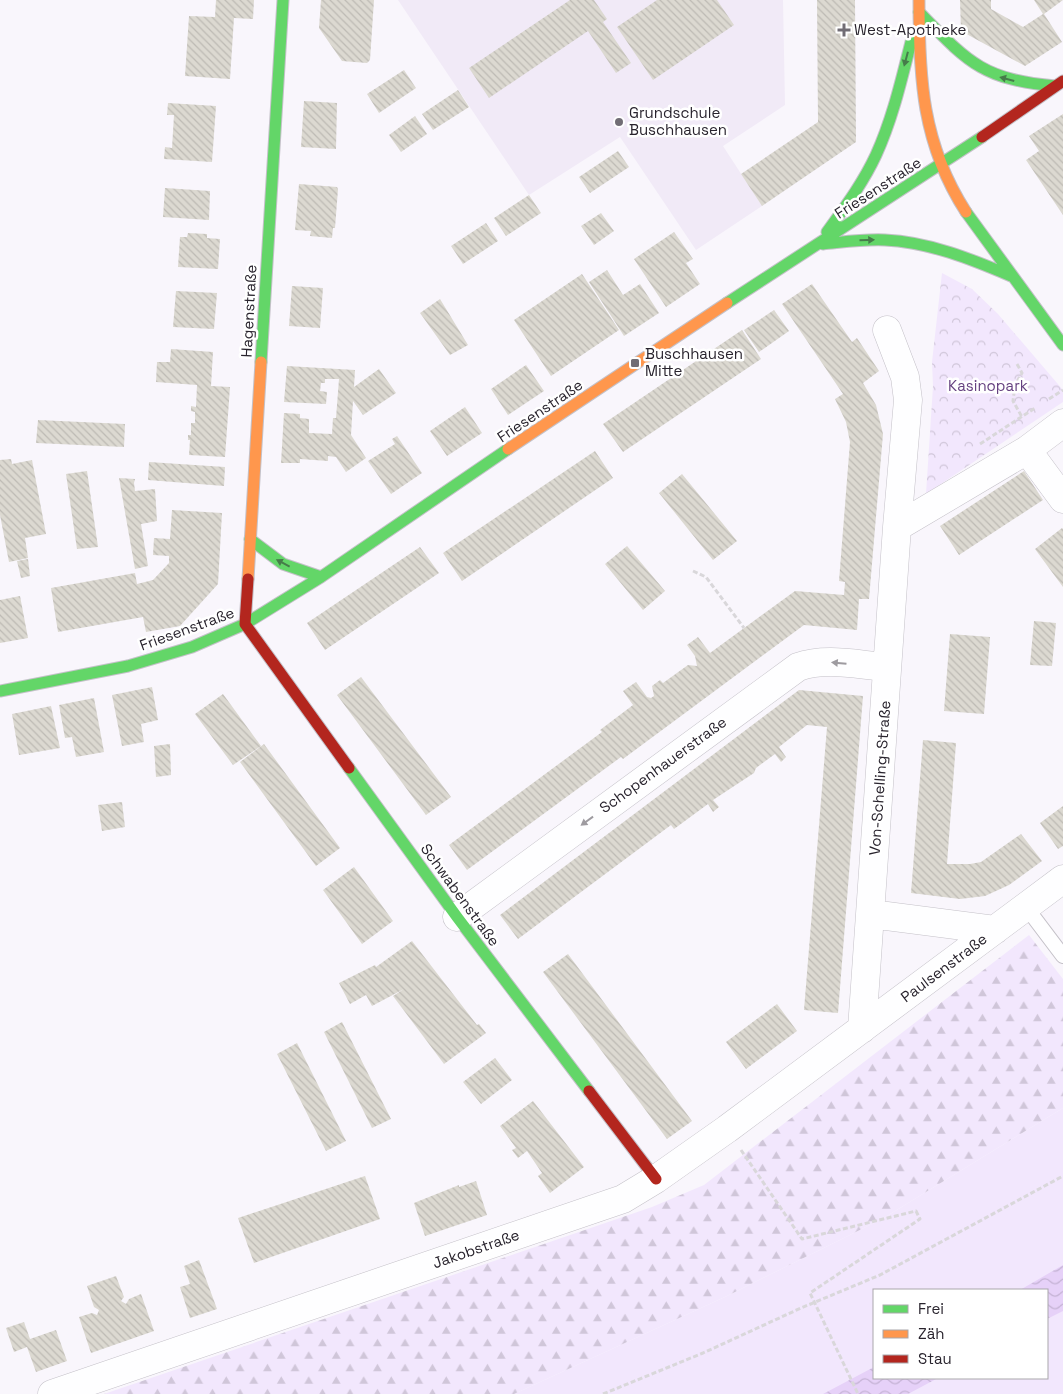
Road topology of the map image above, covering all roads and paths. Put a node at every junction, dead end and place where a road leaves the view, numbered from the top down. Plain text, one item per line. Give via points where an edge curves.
1 (283, 0) edge
2 (919, 0) edge
3 (919, 12) junction
4 (1059, 83) edge
5 (941, 165) junction
6 (819, 245) junction
7 (1012, 276) junction
8 (887, 330) dead end
9 (1063, 345) edge
10 (1017, 364) dead end
11 (1022, 417) dead end
12 (1063, 423) edge
13 (1027, 450) junction
14 (1063, 499) edge
15 (897, 527) junction
16 (250, 539) junction
17 (693, 571) dead end
18 (321, 577) junction
19 (245, 624) junction
20 (744, 628) dead end
21 (887, 667) junction
22 (0, 690) edge
23 (1063, 879) edge
24 (1026, 906) junction
25 (871, 914) junction
26 (456, 917) junction
27 (995, 930) junction
28 (1063, 956) edge
29 (862, 1029) junction
30 (727, 1129) junction
31 (1063, 1176) edge
32 (656, 1180) junction
33 (814, 1303) junction
34 (52, 1394) edge
35 (603, 1394) edge
36 (858, 1394) edge

1 - 16 street, Hagenstraße
2 - 3 street
4 -> 3 street via 1016,82 993,75 959,52
3 - 5 street via 924,106 930,137
3 -> 6 street via 881,145 853,195
4 - 5 street, Friesenstraße
5 - 6 street, Friesenstraße
5 - 7 street via 956,198
6 -> 7 street via 897,241 928,246
6 - 18 street, Friesenstraße via 635,363
7 - 9 street
8 - 15 street, Von-Schelling-Straße via 905,377 908,400
10 - 11 path via 1022,373 1013,401
12 - 13 street
13 - 14 street
13 - 15 street
15 - 21 street, Von-Schelling-Straße
18 -> 16 street via 282,564
16 - 19 street, Hagenstraße
17 - 20 path via 706,577
18 - 19 street, Friesenstraße
19 - 22 street, Friesenstraße via 192,647 128,666
19 - 26 street, Schwabenstraße
21 - 25 street, Von-Schelling-Straße
21 -> 26 street, Schopenhauerstraße via 825,662 811,662 798,667
23 - 24 street, Paulsenstraße
24 - 27 street, Paulsenstraße
24 - 28 lane
25 - 27 street
25 - 29 street, Von-Schelling-Straße
26 - 32 street, Schwabenstraße
27 - 29 street, Paulsenstraße
29 - 30 street, Jakobstraße
30 - 32 street, Jakobstraße
30 - 33 path via 802,1239 916,1210 920,1219 810,1294
31 - 33 path via 880,1275
32 - 34 street, Jakobstraße via 623,1199
33 - 35 path
33 - 36 path

